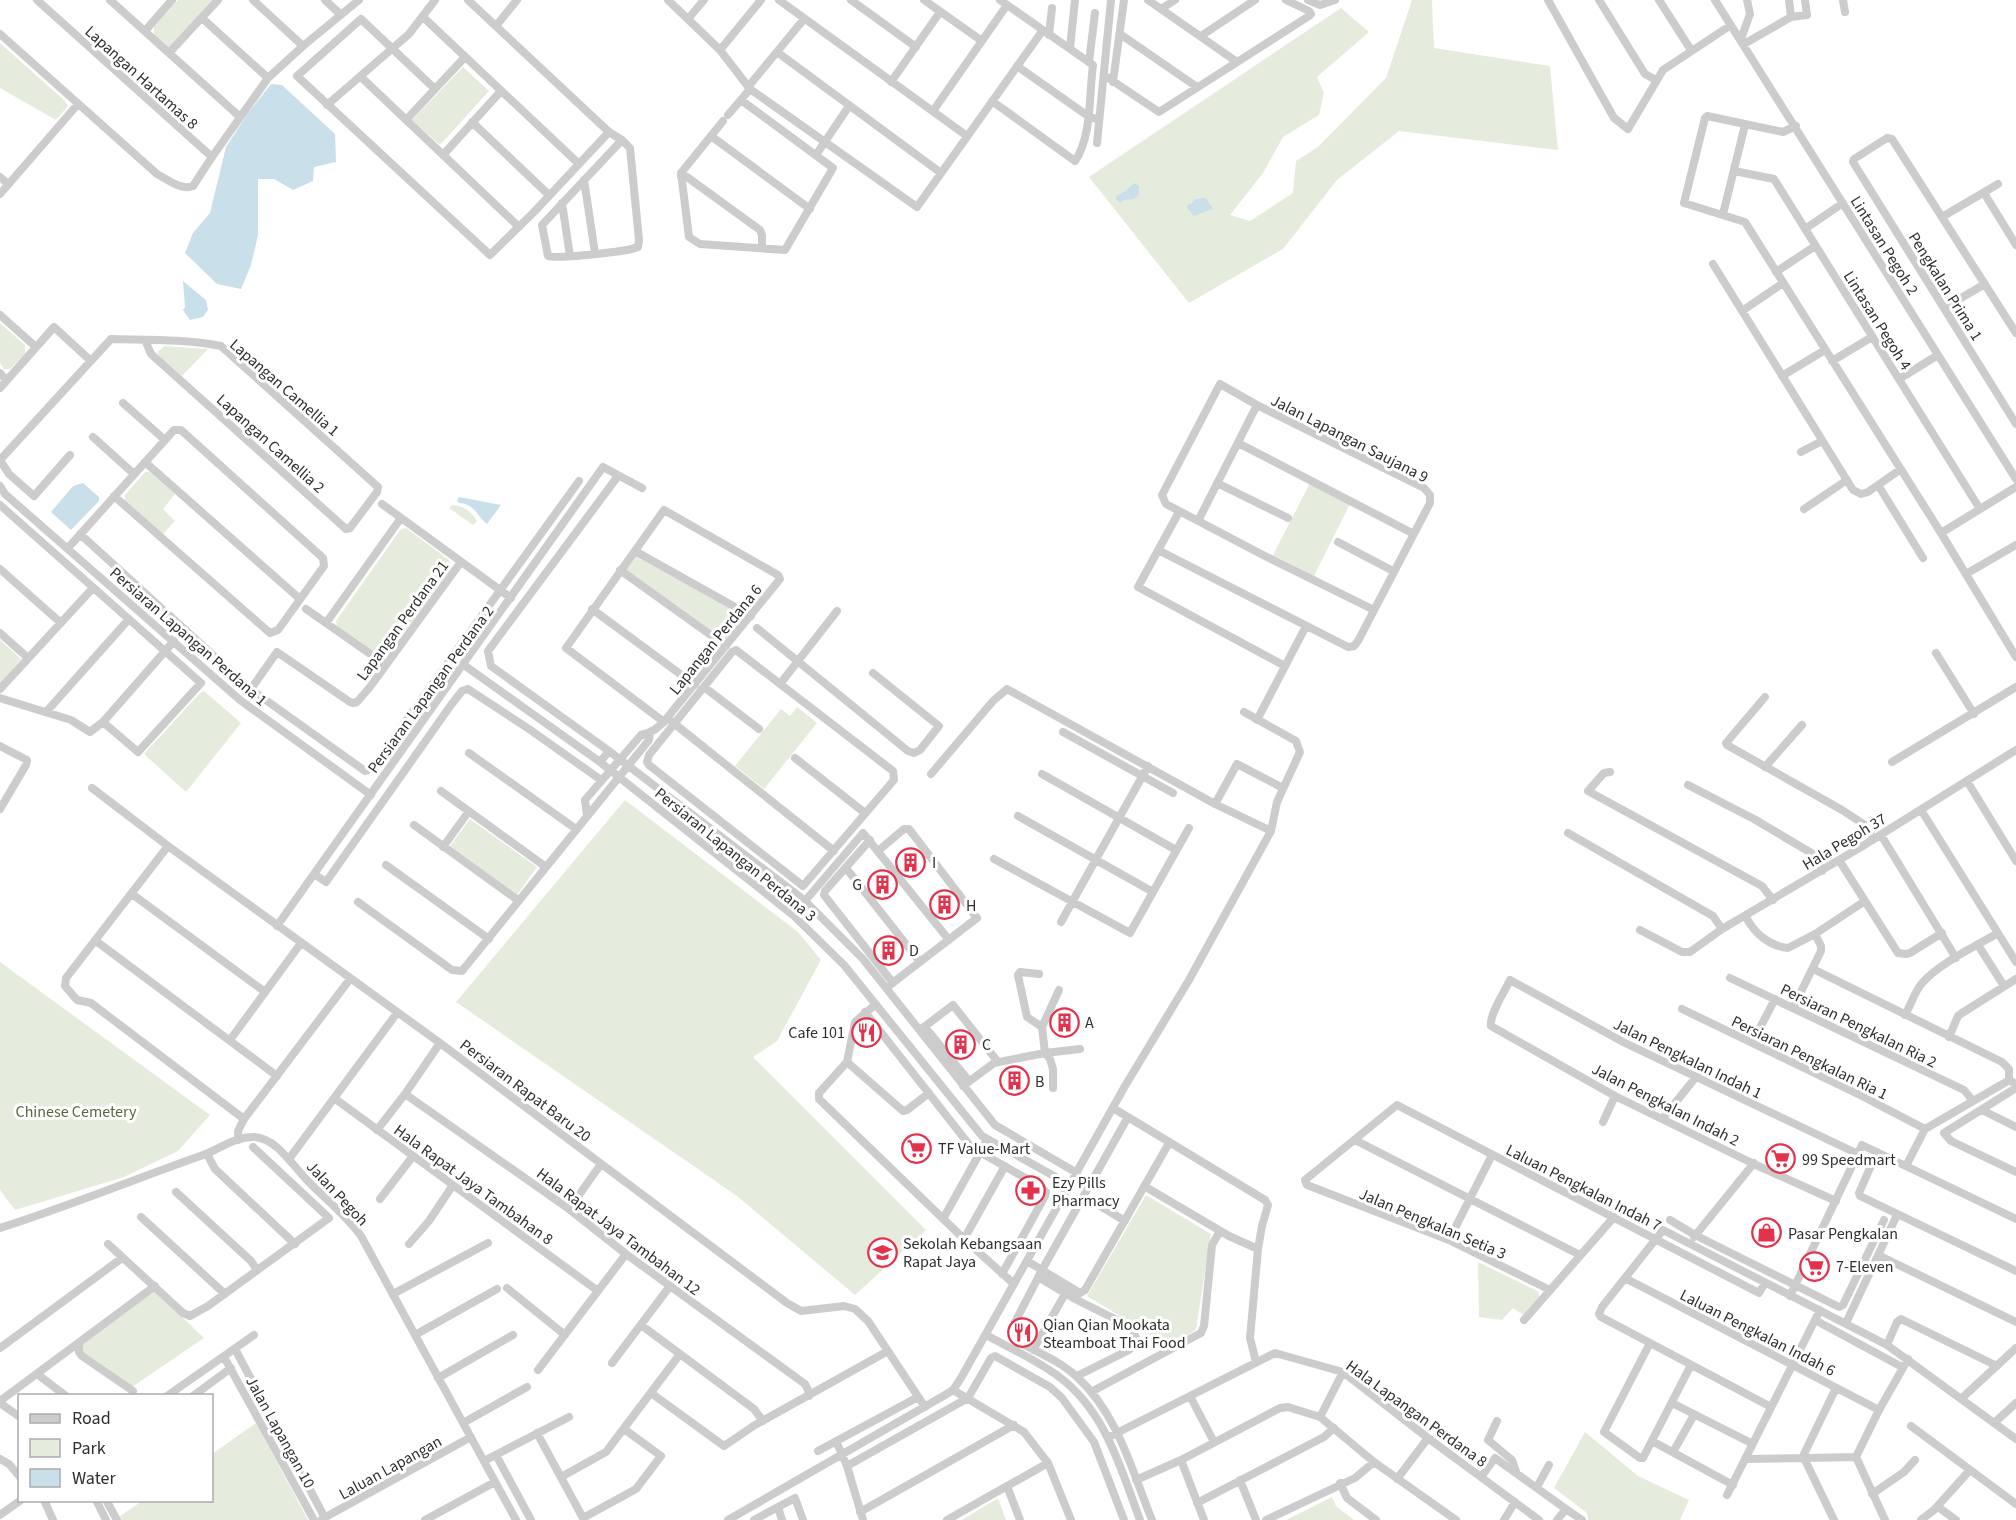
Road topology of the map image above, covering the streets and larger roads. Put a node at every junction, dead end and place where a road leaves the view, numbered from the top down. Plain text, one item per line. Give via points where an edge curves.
1 (37, 0) edge
2 (110, 0) edge
3 (172, 0) edge
4 (218, 0) edge
5 (253, 0) edge
6 (325, 0) edge
7 (358, 0) edge
8 (435, 0) edge
9 (468, 0) edge
10 (517, 0) edge
11 (668, 0) edge
12 (704, 0) edge
13 (761, 0) edge
14 (779, 0) edge
15 (851, 0) edge
16 (924, 0) edge
17 (999, 0) edge
18 (1075, 0) edge
19 (1110, 0) edge
20 (1124, 0) edge
21 (1148, 0) edge
22 (1175, 0) edge
23 (1255, 0) edge
24 (1286, 0) edge
25 (1308, 0) edge
26 (1335, 0) edge
27 (1548, 0) edge
28 (1599, 0) edge
29 (1659, 0) edge
30 (1715, 0) edge
31 (1747, 0) edge
32 (1789, 0) edge
33 (1804, 0) edge
34 (1843, 0) edge
35 (1007, 5) junction
36 (1052, 8) dead end
37 (1161, 9) junction
38 (940, 12) junction
39 (1845, 12) dead end
40 (1095, 13) dead end
41 (340, 14) junction
42 (1791, 16) junction
43 (423, 17) junction
44 (202, 18) junction
45 (688, 18) junction
46 (804, 19) junction
47 (496, 26) junction
48 (1731, 26) junction
49 (145, 30) junction
50 (1046, 33) junction
51 (0, 34) edge
52 (1120, 34) junction
53 (1201, 36) junction
54 (982, 41) junction
55 (1743, 42) junction
56 (303, 46) junction
57 (916, 47) junction
58 (1070, 48) junction
59 (393, 49) junction
60 (720, 50) junction
61 (1691, 51) junction
62 (777, 52) junction
63 (169, 53) junction
64 (465, 57) junction
65 (1089, 62) junction
66 (1237, 62) junction
67 (1017, 66) junction
68 (1104, 75) junction
69 (361, 76) junction
70 (268, 78) junction
71 (1656, 80) junction
72 (891, 82) junction
73 (1113, 82) junction
74 (1197, 87) junction
75 (749, 88) junction
76 (435, 89) junction
77 (501, 92) junction
78 (741, 100) junction
79 (992, 101) junction
80 (78, 104) junction
81 (327, 105) junction
82 (849, 106) junction
83 (933, 111) junction
84 (239, 116) junction
85 (1088, 116) junction
86 (406, 120) junction
87 (1099, 120) junction
88 (472, 123) junction
89 (1745, 125) junction
90 (1796, 126) junction
91 (609, 132) junction
92 (711, 136) junction
93 (967, 136) junction
94 (622, 140) junction
95 (825, 142) junction
96 (1097, 143) dead end
97 (443, 155) junction
98 (816, 155) junction
99 (212, 157) junction
100 (579, 164) junction
101 (1734, 171) junction
102 (941, 173) junction
103 (681, 176) junction
104 (0, 177) edge
105 (584, 180) junction
106 (8, 184) junction
107 (1998, 184) dead end
108 (1984, 193) junction
109 (0, 194) edge
110 (549, 195) junction
111 (562, 203) junction
112 (1844, 203) junction
113 (810, 209) junction
114 (1723, 214) junction
115 (1942, 217) junction
116 (519, 227) junction
117 (1805, 230) junction
118 (2012, 230) edge
119 (2016, 245) edge
120 (1815, 246) junction
121 (762, 248) junction
122 (594, 253) junction
123 (570, 256) junction
124 (1713, 264) dead end
125 (1776, 272) junction
126 (1783, 283) junction
127 (1985, 284) junction
128 (1944, 308) junction
129 (1742, 311) junction
130 (0, 315) edge
131 (2016, 333) edge
132 (1872, 337) junction
133 (146, 340) junction
134 (36, 347) junction
135 (1825, 350) junction
136 (1938, 355) junction
137 (92, 361) junction
138 (1832, 361) junction
139 (0, 374) edge
140 (1782, 376) junction
141 (1899, 379) junction
142 (6, 380) junction
143 (0, 388) edge
144 (123, 403) dead end
145 (1257, 405) junction
146 (2016, 424) edge
147 (93, 437) dead end
148 (165, 440) junction
149 (1822, 441) junction
150 (1238, 442) junction
151 (1802, 452) dead end
152 (70, 455) dead end
153 (0, 460) edge
154 (145, 462) junction
155 (1901, 469) junction
156 (134, 474) junction
157 (618, 476) junction
158 (2016, 479) edge
159 (1847, 480) junction
160 (579, 481) dead end
161 (1217, 483) junction
162 (1878, 485) junction
163 (0, 486) edge
164 (2016, 487) edge
165 (642, 488) dead end
166 (377, 492) joint
167 (3, 496) edge
168 (114, 496) junction
169 (382, 504) dead end
170 (0, 505) edge
171 (1804, 509) dead end
172 (1980, 509) junction
173 (1179, 512) junction
174 (401, 518) junction
175 (1288, 518) dead end
176 (566, 521) junction
177 (1198, 521) junction
178 (578, 530) junction
179 (1941, 533) junction
180 (80, 534) junction
181 (1414, 534) junction
182 (1338, 542) dead end
183 (68, 548) junction
184 (2015, 548) edge
185 (1158, 550) junction
186 (635, 551) junction
187 (1923, 558) dead end
188 (461, 561) junction
189 (0, 569) edge
190 (620, 570) junction
191 (1393, 571) junction
192 (1966, 574) junction
193 (525, 578) junction
194 (537, 586) junction
195 (92, 589) junction
196 (500, 590) junction
197 (511, 598) junction
198 (300, 599) junction
199 (306, 609) dead end
200 (592, 609) junction
201 (1374, 610) junction
202 (837, 611) dead end
203 (751, 616) junction
204 (129, 619) junction
205 (61, 623) junction
206 (326, 623) junction
207 (1306, 626) junction
208 (757, 628) dead end
209 (0, 633) edge
210 (174, 641) junction
211 (726, 646) junction
212 (165, 652) junction
213 (1936, 652) dead end
214 (2016, 657) edge
215 (28, 658) junction
216 (798, 660) junction
217 (386, 665) junction
218 (464, 665) junction
219 (1285, 666) junction
220 (873, 673) dead end
221 (780, 684) junction
222 (696, 685) junction
223 (705, 687) junction
224 (2016, 687) edge
225 (250, 688) junction
226 (0, 689) edge
227 (1766, 697) dead end
228 (0, 698) edge
229 (240, 700) junction
230 (545, 705) junction
231 (47, 711) junction
232 (1244, 712) dead end
233 (1974, 714) junction
234 (537, 716) junction
235 (666, 720) junction
236 (1257, 720) junction
237 (102, 722) junction
238 (675, 724) junction
239 (1802, 725) dead end
240 (529, 729) junction
241 (759, 729) dead end
242 (1063, 732) dead end
243 (650, 733) junction
244 (0, 746) edge
245 (609, 751) junction
246 (2014, 752) edge
247 (469, 753) dead end
248 (619, 758) junction
249 (795, 758) dead end
250 (2016, 761) edge
251 (600, 762) junction
252 (1892, 762) dead end
253 (628, 765) junction
254 (1148, 766) junction
255 (1765, 767) junction
256 (610, 769) junction
257 (1610, 772) dead end
258 (931, 774) dead end
259 (1042, 774) dead end
260 (618, 776) junction
261 (1143, 776) junction
262 (601, 780) junction
263 (1967, 781) junction
264 (1688, 785) dead end
265 (92, 788) dead end
266 (1283, 788) junction
267 (441, 791) dead end
268 (1173, 793) dead end
269 (371, 795) junction
270 (1215, 804) junction
271 (0, 809) edge
272 (1921, 810) junction
273 (469, 811) junction
274 (865, 813) junction
275 (587, 816) junction
276 (1018, 816) dead end
277 (1120, 817) junction
278 (414, 825) dead end
279 (1189, 828) dead end
280 (576, 829) junction
281 (1271, 831) junction
282 (1568, 833) dead end
283 (1877, 837) junction
284 (870, 840) junction
285 (168, 846) junction
286 (443, 847) junction
287 (1176, 850) junction
288 (834, 851) junction
289 (878, 851) junction
290 (994, 859) dead end
291 (1096, 860) junction
292 (1839, 860) junction
293 (2016, 861) edge
294 (386, 865) dead end
295 (546, 867) junction
296 (846, 868) junction
297 (1822, 871) junction
298 (314, 874) junction
299 (1153, 892) junction
300 (132, 894) junction
301 (804, 900) junction
302 (1773, 900) junction
303 (519, 901) junction
304 (1865, 901) junction
305 (358, 902) dead end
306 (1072, 902) junction
307 (793, 915) junction
308 (1746, 916) junction
309 (1061, 922) dead end
310 (278, 926) junction
311 (1722, 929) junction
312 (1640, 930) dead end
313 (1942, 933) junction
314 (1998, 933) junction
315 (1815, 934) junction
316 (489, 939) junction
317 (949, 940) junction
318 (96, 941) junction
319 (301, 943) junction
320 (1977, 945) junction
321 (1956, 957) junction
322 (920, 962) junction
323 (2016, 962) edge
324 (1813, 969) junction
325 (1040, 974) dead end
326 (1730, 978) dead end
327 (350, 979) junction
328 (2016, 979) edge
329 (889, 986) junction
330 (2004, 986) junction
331 (1059, 990) dead end
332 (265, 992) junction
333 (1775, 999) junction
334 (876, 1004) junction
335 (1792, 1008) junction
336 (1682, 1009) dead end
337 (865, 1012) junction
338 (397, 1013) junction
339 (1905, 1015) junction
340 (1490, 1023) joint
341 (1042, 1027) junction
342 (923, 1028) junction
343 (1949, 1037) junction
344 (230, 1040) junction
345 (440, 1043) junction
346 (1752, 1043) junction
347 (1080, 1049) dead end
348 (1045, 1053) junction
349 (847, 1062) junction
350 (998, 1062) junction
351 (1704, 1067) dead end
352 (276, 1076) junction
353 (1696, 1078) junction
354 (966, 1084) junction
355 (2014, 1084) edge
356 (1053, 1088) dead end
357 (929, 1093) junction
358 (405, 1094) junction
359 (1616, 1096) junction
360 (334, 1098) junction
361 (1973, 1101) junction
362 (1113, 1108) junction
363 (1982, 1110) junction
364 (1128, 1117) junction
365 (1663, 1118) junction
366 (244, 1119) junction
367 (1603, 1122) dead end
368 (2016, 1127) edge
369 (1925, 1129) junction
370 (377, 1130) junction
371 (238, 1140) junction
372 (987, 1140) junction
373 (1355, 1140) junction
374 (1169, 1143) junction
375 (253, 1147) dead end
376 (980, 1152) junction
377 (1877, 1152) junction
378 (207, 1154) junction
379 (1858, 1154) junction
380 (1492, 1155) junction
381 (413, 1156) junction
382 (289, 1159) junction
383 (601, 1164) junction
384 (1754, 1164) junction
385 (1005, 1166) junction
386 (1906, 1166) junction
387 (2016, 1172) edge
388 (1077, 1173) junction
389 (453, 1185) junction
390 (1070, 1185) junction
391 (1144, 1186) junction
392 (176, 1192) dead end
393 (1084, 1196) junction
394 (380, 1199) dead end
395 (1470, 1199) junction
396 (1836, 1201) junction
397 (569, 1209) junction
398 (1897, 1215) junction
399 (141, 1217) dead end
400 (1614, 1217) junction
401 (943, 1219) junction
402 (2016, 1219) edge
403 (1670, 1220) dead end
404 (1125, 1221) junction
405 (0, 1228) edge
406 (1220, 1231) junction
407 (1889, 1232) junction
408 (1695, 1235) junction
409 (964, 1239) junction
410 (1656, 1239) junction
411 (1449, 1240) junction
412 (488, 1243) dead end
413 (1689, 1243) junction
414 (295, 1244) junction
415 (409, 1244) dead end
416 (108, 1245) dead end
417 (1258, 1249) junction
418 (626, 1254) junction
419 (1878, 1255) junction
420 (1580, 1256) junction
421 (122, 1258) junction
422 (1027, 1261) junction
423 (257, 1270) junction
424 (2016, 1271) edge
425 (1002, 1274) junction
426 (1040, 1274) junction
427 (1625, 1278) junction
428 (1765, 1283) junction
429 (1014, 1284) junction
430 (1796, 1285) junction
431 (155, 1286) junction
432 (670, 1286) junction
433 (507, 1288) dead end
434 (498, 1289) dead end
435 (1550, 1290) junction
436 (598, 1291) junction
437 (225, 1294) junction
438 (393, 1294) junction
439 (1065, 1294) junction
440 (1790, 1296) junction
441 (1820, 1310) junction
442 (1524, 1320) dead end
443 (1815, 1320) junction
444 (2016, 1322) edge
445 (1846, 1323) junction
446 (641, 1325) junction
447 (254, 1335) dead end
448 (415, 1335) junction
449 (513, 1335) dead end
450 (565, 1335) junction
451 (986, 1335) junction
452 (79, 1343) junction
453 (1650, 1343) junction
454 (1887, 1345) junction
455 (0, 1348) edge
456 (2016, 1348) edge
457 (235, 1349) junction
458 (1033, 1350) junction
459 (888, 1351) junction
460 (680, 1354) junction
461 (224, 1357) junction
462 (1908, 1359) junction
463 (1256, 1362) junction
464 (612, 1363) dead end
465 (1691, 1365) junction
466 (1792, 1365) junction
467 (1997, 1366) junction
468 (1902, 1367) junction
469 (231, 1368) junction
470 (538, 1370) dead end
471 (1343, 1372) junction
472 (37, 1374) junction
473 (1077, 1376) junction
474 (438, 1378) junction
475 (527, 1387) dead end
476 (1836, 1388) junction
477 (953, 1390) junction
478 (133, 1391) dead end
479 (1090, 1392) junction
480 (651, 1393) junction
481 (65, 1394) edge
482 (169, 1394) edge
483 (194, 1394) edge
484 (809, 1396) junction
485 (1190, 1396) junction
486 (918, 1397) junction
487 (968, 1398) junction
488 (1961, 1399) junction
489 (0, 1402) edge
490 (2016, 1402) edge
491 (1672, 1403) junction
492 (925, 1407) junction
493 (1772, 1407) junction
494 (267, 1410) junction
495 (1879, 1410) junction
496 (257, 1415) junction
497 (1694, 1415) junction
498 (18, 1416) edge
499 (570, 1417) dead end
500 (1320, 1417) junction
501 (763, 1421) junction
502 (1497, 1421) dead end
503 (463, 1423) junction
504 (1994, 1423) junction
505 (1014, 1425) junction
506 (1911, 1426) dead end
507 (1334, 1428) junction
508 (624, 1429) junction
509 (537, 1433) junction
510 (1118, 1433) junction
511 (471, 1437) junction
512 (1108, 1437) junction
513 (1428, 1438) junction
514 (2016, 1439) edge
515 (836, 1441) junction
516 (1214, 1442) junction
517 (1652, 1442) junction
518 (1753, 1444) junction
519 (818, 1451) dead end
520 (1673, 1452) junction
521 (843, 1454) junction
522 (496, 1455) junction
523 (1856, 1457) junction
524 (1804, 1458) junction
525 (0, 1459) edge
526 (1745, 1459) junction
527 (1181, 1460) junction
528 (1915, 1460) dead end
529 (484, 1461) junction
530 (1374, 1462) junction
531 (1048, 1463) junction
532 (1549, 1465) dead end
533 (847, 1466) junction
534 (1970, 1470) junction
535 (1517, 1474) junction
536 (18, 1475) edge
537 (1123, 1475) junction
538 (561, 1477) junction
539 (1481, 1477) junction
540 (1397, 1479) junction
541 (1136, 1480) junction
542 (1240, 1480) junction
543 (1110, 1481) junction
544 (495, 1482) junction
545 (1340, 1484) junction
546 (1733, 1485) junction
547 (1007, 1486) junction
548 (1537, 1487) junction
549 (781, 1489) junction
550 (1872, 1494) junction
551 (1727, 1495) dead end
552 (18, 1502) edge
553 (44, 1502) edge
554 (97, 1502) edge
555 (107, 1502) edge
556 (786, 1502) junction
557 (1515, 1502) junction
558 (1197, 1503) junction
559 (2016, 1504) edge
560 (1938, 1506) junction
561 (778, 1507) junction
562 (1566, 1509) junction
563 (339, 1510) junction
564 (0, 1515) edge
565 (862, 1516) edge
566 (323, 1519) edge
567 (583, 1519) edge
568 (53, 1520) edge
569 (106, 1520) edge
570 (117, 1520) edge
571 (314, 1520) edge
572 (344, 1520) edge
573 (425, 1520) edge
574 (516, 1520) edge
575 (531, 1520) edge
576 (728, 1520) edge
577 (754, 1520) edge
578 (782, 1520) edge
579 (803, 1520) edge
580 (947, 1520) edge
581 (1020, 1520) edge
582 (1071, 1520) edge
583 (1124, 1520) edge
584 (1140, 1520) edge
585 (1152, 1520) edge
586 (1204, 1520) edge
587 (1256, 1520) edge
588 (1266, 1520) edge
589 (1376, 1520) edge
590 (1456, 1520) edge
591 (1504, 1520) edge
592 (1539, 1520) edge
593 (1557, 1520) edge
594 (1582, 1520) edge
595 (1834, 1520) edge
596 (1885, 1520) edge
597 (1921, 1520) edge
598 (1956, 1520) edge

1 - 99 street, Lapangan Hartamas 8
2 - 49 street
3 - 49 street
4 - 44 street
5 - 56 street
6 - 41 street
7 - 41 street
8 - 43 street
9 - 47 street
10 - 47 street
11 - 45 street
12 - 45 street
13 - 60 street
14 - 46 street
15 - 57 street
16 - 38 street
17 - 35 street
18 - 58 street
19 - 68 street
20 - 52 street
21 - 37 street
22 - 37 street
23 - 53 street
24 - 66 street via 1311,14
25 - 26 street via 1320,5
27 - 71 street via 1614,118 1628,129
28 - 71 street via 1645,74
29 - 61 street
30 - 48 street, Lintasan Pegoh 2
31 - 55 street via 1749,14
32 - 42 street
33 - 42 street via 1807,15
34 - 39 street
35 - 50 street
35 - 54 street
36 - 50 street
37 - 53 street
38 - 54 street
38 - 57 street
40 - 65 street
41 - 56 street
42 - 55 street
43 - 59 street
43 - 64 street
44 - 63 street
44 - 70 street
45 - 60 street
46 - 62 street
46 - 72 street
47 - 91 street
48 - 55 street, Lintasan Pegoh 2
48 - 61 street
49 - 63 street
50 - 58 street
50 - 67 street
51 - 80 street
52 - 73 street
52 - 74 street
53 - 66 street
54 - 83 street
55 - 90 street, Lintasan Pegoh 2
56 - 70 street
57 - 72 street
58 - 65 street
59 - 69 street
59 - 76 street
59 - 81 street via 361,18 297,76
60 - 75 street
61 - 71 street via 1670,64
62 - 75 street
62 - 82 street
63 - 84 street
64 - 76 street
64 - 77 street
65 - 85 street via 1093,65
66 - 74 street
67 - 79 street
67 - 85 street
68 - 73 street
68 - 87 street
69 - 81 street
69 - 86 street
70 - 84 street
72 - 83 street
73 - 74 street via 1158,113
75 - 78 street
75 - 95 street
76 - 86 street
77 - 88 street
77 - 100 street
78 - 92 street
78 - 98 street
79 - 85 street via 1076,160 1085,144
79 - 93 street
80 - 99 street via 157,174 182,187 193,186
80 - 106 street
81 - 116 street via 490,255
82 - 95 street
82 - 102 street
83 - 93 street
84 - 99 street
85 - 87 street
86 - 97 street
87 - 96 street
88 - 97 street
88 - 110 street
89 - 90 street via 1783,132
89 - 101 street
89 - 114 street via 1707,116 1703,121 1684,204
90 - 112 street, Lintasan Pegoh 2
91 - 94 street
91 - 100 street
92 - 103 street
92 - 113 street
93 - 102 street
94 - 105 street
94 - 122 street via 630,148 640,244 632,249
95 - 98 street
95 - 102 street via 917,207
97 - 116 street
98 - 113 street via 833,168
100 - 110 street
101 - 114 street
101 - 117 street, Lintasan Pegoh 4 via 1774,179
103 - 121 street via 760,230
103 - 121 street via 691,240
104 - 106 street
105 - 111 street
105 - 122 street
106 - 109 street
107 - 108 street
108 - 115 street
108 - 118 street
110 - 116 street
111 - 123 street
111 - 123 street via 541,228 548,256
112 - 117 street
112 - 136 street, Lintasan Pegoh 2
113 - 121 street via 785,250
114 - 125 street via 1745,222
115 - 127 street
115 - 128 street, Pengkalan Prima 1 via 1892,139 1887,138 1854,159
117 - 120 street, Lintasan Pegoh 4
118 - 119 street
120 - 125 street
120 - 132 street, Lintasan Pegoh 4
122 - 123 street
124 - 129 street
125 - 126 street
126 - 129 street
126 - 135 street
127 - 128 street
127 - 131 street
128 - 146 street, Pengkalan Prima 1
129 - 140 street
130 - 134 street
132 - 138 street
132 - 141 street, Lintasan Pegoh 4
133 - 137 street, Lapangan Camellia 1 via 111,339
133 - 166 street, Lapangan Camellia 1 via 221,346 378,487
133 - 166 street, Lapangan Camellia 2 via 151,354 346,529
134 - 137 street via 54,327
134 - 142 street
135 - 138 street
135 - 140 street
136 - 141 street
136 - 158 street, Lintasan Pegoh 2
137 - 153 street
138 - 155 street
139 - 142 street
140 - 149 street
141 - 172 street, Lintasan Pegoh 4
142 - 143 street
144 - 148 street
145 - 150 street
145 - 173 street, Jalan Lapangan Saujana 9 via 1220,384 1162,495 1166,504
145 - 181 street, Jalan Lapangan Saujana 9 via 1424,488 1430,503
147 - 156 street
148 - 154 street
148 - 198 street via 174,430 180,430 323,558 325,562
149 - 151 street
149 - 159 street
150 - 161 street
150 - 181 street
152 - 153 street via 36,494 30,494
154 - 156 street
154 - 198 street
155 - 162 street
155 - 179 street
156 - 168 street
157 - 165 street
157 - 176 street, Persiaran Lapangan Perdana 2 via 603,467
157 - 178 street
159 - 162 street via 1861,494
159 - 171 street
160 - 196 street
161 - 175 street
161 - 177 street
162 - 187 street
163 - 167 street, Persiaran Lapangan Perdana 1
164 - 172 street
167 - 183 street, Persiaran Lapangan Perdana 1
168 - 180 street
168 - 198 street via 268,631 276,632
169 - 174 street
170 - 195 street
172 - 179 street
173 - 177 street
173 - 185 street
174 - 188 street
174 - 206 street
176 - 178 street
176 - 193 street, Persiaran Lapangan Perdana 2
177 - 201 street
178 - 194 street
179 - 192 street
180 - 183 street
180 - 225 street
181 - 191 street, Jalan Lapangan Saujana 9
182 - 191 street
183 - 210 street, Persiaran Lapangan Perdana 1
184 - 192 street
185 - 207 street
185 - 219 street via 1138,587
186 - 190 street
186 - 203 street
186 - 203 street, Lapangan Perdana 6 via 664,510 779,576
188 - 196 street
188 - 217 street, Lapangan Perdana 21
189 - 205 street
190 - 200 street
190 - 211 street
191 - 201 street, Jalan Lapangan Saujana 9
192 - 214 street
193 - 194 street
193 - 197 street, Persiaran Lapangan Perdana 2
194 - 230 street, Persiaran Lapangan Perdana 3 via 489,651 492,666
195 - 204 street
195 - 205 street
196 - 197 street
196 - 225 street via 369,770 362,770
197 - 218 street, Persiaran Lapangan Perdana 2
199 - 206 street
200 - 222 street
200 - 235 street via 566,648
201 - 207 street, Jalan Lapangan Saujana 9 via 1354,646 1348,647
202 - 216 street
203 - 211 street, Lapangan Perdana 6
204 - 212 street
204 - 231 street
205 - 215 street
206 - 217 street
207 - 219 street
208 - 216 street
209 - 215 street
210 - 212 street
210 - 229 street, Persiaran Lapangan Perdana 1
211 - 222 street, Lapangan Perdana 6
212 - 237 street
212 - 237 street via 201,683 138,752
213 - 233 street
215 - 226 street
216 - 220 street via 908,751 920,750 939,726
216 - 221 street
217 - 225 street, Lapangan Perdana 21 via 353,704 277,652
218 - 234 street, Persiaran Lapangan Perdana 3
218 - 269 street, Persiaran Lapangan Perdana 2
219 - 236 street
221 - 223 street via 736,650
221 - 274 street via 893,771 894,780
222 - 235 street, Lapangan Perdana 6
223 - 238 street
223 - 241 street
224 - 233 street
225 - 229 street
227 - 255 street via 1726,743
228 - 231 street
229 - 269 street, Persiaran Lapangan Perdana 1
230 - 234 street
230 - 245 street, Persiaran Lapangan Perdana 3
231 - 237 street via 90,732
232 - 236 street
233 - 252 street
234 - 240 street
234 - 251 street, Persiaran Lapangan Perdana 3
235 - 238 street
235 - 243 street, Lapangan Perdana 6
236 - 266 street via 1296,741 1300,752
238 - 288 street
238 - 288 street via 649,755 649,765 802,885
239 - 255 street
240 - 262 street
240 - 298 street via 472,690 462,691 326,882
242 - 261 street
243 - 248 street, Lapangan Perdana 6 via 641,735
243 - 253 street, Lapangan Perdana 6 via 649,740
244 - 271 street via 27,760
245 - 248 street, Persiaran Lapangan Perdana 3
245 - 251 street
246 - 250 street
246 - 263 street, Hala Pegoh 37
247 - 280 street
248 - 253 street, Persiaran Lapangan Perdana 3
248 - 256 street, Lapangan Perdana 6
249 - 274 street
251 - 256 street, Persiaran Lapangan Perdana 3
253 - 260 street, Lapangan Perdana 6
253 - 301 street, Persiaran Lapangan Perdana 3
254 - 258 street via 1007,689
254 - 261 street
254 - 270 street
255 - 283 street via 1851,816
256 - 260 street, Persiaran Lapangan Perdana 3
256 - 262 street, Lapangan Perdana 6
257 - 302 street via 1604,773 1588,791 1762,886
259 - 277 street
260 - 275 street, Lapangan Perdana 6
260 - 307 street, Persiaran Lapangan Perdana 3
261 - 268 street
261 - 277 street
262 - 275 street, Lapangan Perdana 6 via 585,800
263 - 272 street, Hala Pegoh 37
263 - 293 street
264 - 297 street via 1814,854
265 - 285 street, Persiaran Rapat Baru 20
266 - 270 street via 1237,764
266 - 281 street
267 - 273 street
269 - 298 street, Persiaran Lapangan Perdana 2
270 - 281 street
272 - 283 street, Hala Pegoh 37
272 - 314 street
273 - 286 street
273 - 295 street
274 - 288 street
275 - 280 street, Lapangan Perdana 6
276 - 291 street
277 - 287 street
277 - 291 street
278 - 286 street
279 - 287 street
280 - 295 street, Lapangan Perdana 6
281 - 362 street
282 - 311 street via 1713,916
283 - 292 street, Hala Pegoh 37
283 - 313 street
284 - 289 street
284 - 296 street
284 - 301 street via 863,833
285 - 300 street
285 - 310 street, Persiaran Rapat Baru 20
286 - 303 street
287 - 299 street
289 - 317 street
289 - 317 street via 904,829 910,830 977,916
290 - 306 street
291 - 299 street
291 - 306 street
292 - 297 street, Hala Pegoh 37
292 - 304 street
294 - 316 street
295 - 303 street, Lapangan Perdana 6
296 - 322 street
296 - 329 street via 824,895
297 - 302 street, Hala Pegoh 37
298 - 310 street, Persiaran Lapangan Perdana 2
299 - 306 street via 1130,933
300 - 318 street
300 - 332 street
301 - 307 street
301 - 329 street, Persiaran Lapangan Perdana 3
302 - 308 street, Hala Pegoh 37
303 - 316 street, Lapangan Perdana 6
304 - 313 street via 1898,953 1910,953
304 - 315 street
305 - 316 street, Lapangan Perdana 6 via 458,972 465,969
306 - 309 street
307 - 334 street, Persiaran Lapangan Perdana 3 via 844,965
308 - 311 street, Hala Pegoh 37
308 - 315 street via 1756,933 1781,947 1793,946
310 - 319 street, Persiaran Rapat Baru 20
311 - 312 street, Hala Pegoh 37 via 1686,954
313 - 321 street
314 - 320 street
314 - 323 street
315 - 324 street via 1821,951
317 - 322 street
318 - 344 street
318 - 366 street via 66,978 65,986 77,1000 91,1003
319 - 327 street, Persiaran Rapat Baru 20
319 - 332 street
320 - 321 street
320 - 330 street
321 - 339 street via 1922,983
322 - 329 street
324 - 335 street
324 - 339 street
325 - 341 street via 1018,975 1027,1017
326 - 333 street, Persiaran Pengkalan Ria 2
327 - 338 street, Persiaran Rapat Baru 20
327 - 352 street
328 - 330 street
329 - 342 street, Persiaran Lapangan Perdana 3
330 - 343 street via 1958,1016
331 - 341 street
332 - 344 street
333 - 335 street, Persiaran Pengkalan Ria 2
333 - 346 street
334 - 337 street
334 - 372 street, Persiaran Lapangan Perdana 3
335 - 361 street, Persiaran Pengkalan Ria 2 via 1964,1090
336 - 346 street, Persiaran Pengkalan Ria 1
337 - 349 street via 854,1024
337 - 357 street
338 - 345 street, Persiaran Rapat Baru 20
338 - 360 street
339 - 343 street
340 - 353 street, Jalan Pengkalan Indah 1 via 1510,980
340 - 359 street, Jalan Pengkalan Indah 2
341 - 348 street
342 - 350 street via 953,1005
342 - 354 street, Persiaran Lapangan Perdana 3
343 - 355 street via 2002,1062
344 - 352 street
345 - 358 street
345 - 383 street, Persiaran Rapat Baru 20
346 - 369 street, Persiaran Pengkalan Ria 1
347 - 348 street
348 - 350 street
348 - 356 street via 1053,1069
349 - 357 street via 903,1111
349 - 401 street via 819,1093 821,1102
350 - 354 street
351 - 353 street
352 - 366 street
353 - 365 street
353 - 379 street, Jalan Pengkalan Indah 1
354 - 388 street, Persiaran Lapangan Perdana 3 via 995,1125
355 - 361 street
355 - 363 street
357 - 376 street via 971,1147
358 - 370 street
358 - 397 street, Hala Rapat Jaya Tambahan 12
359 - 365 street, Jalan Pengkalan Indah 2
359 - 367 street
360 - 370 street, Hala Rapat Jaya Tambahan 8
360 - 382 street
361 - 369 street
362 - 364 street
362 - 388 street
363 - 368 street
363 - 387 street via 1944,1135
364 - 374 street
364 - 393 street
365 - 384 street, Jalan Pengkalan Indah 2
366 - 371 street
369 - 386 street
370 - 381 street, Hala Rapat Jaya Tambahan 8
371 - 378 street, Jalan Pegoh
371 - 382 street, Jalan Pegoh via 265,1140
372 - 376 street
372 - 390 street, Persiaran Lapangan Perdana 3
373 - 380 street, Laluan Pengkalan Indah 7 via 1397,1105
373 - 395 street
373 - 411 street, Jalan Pengkalan Setia 3 via 1306,1179 1305,1184
374 - 391 street
374 - 417 street via 1265,1200 1268,1205
375 - 414 street via 329,1218
376 - 385 street
376 - 401 street
377 - 379 street via 1862,1145
377 - 386 street
377 - 398 street via 1859,1194
378 - 405 street, Jalan Pegoh
378 - 414 street via 215,1169
379 - 396 street
380 - 395 street
380 - 400 street, Laluan Pengkalan Indah 7
381 - 389 street, Hala Rapat Jaya Tambahan 8
381 - 394 street
382 - 438 street, Jalan Pegoh via 353,1225
383 - 397 street
383 - 459 street, Persiaran Rapat Baru 20 via 801,1311 844,1306 855,1309
384 - 396 street, Jalan Pengkalan Indah 2
384 - 408 street
385 - 409 street
385 - 425 street via 1046,1192
386 - 402 street
388 - 390 street
389 - 415 street
389 - 436 street, Hala Rapat Jaya Tambahan 8
390 - 422 street
391 - 404 street
391 - 406 street
392 - 423 street
393 - 404 street
393 - 426 street
395 - 411 street
395 - 420 street
396 - 430 street
397 - 418 street, Hala Rapat Jaya Tambahan 12
398 - 407 street
398 - 424 street
399 - 437 street
400 - 410 street, Laluan Pengkalan Indah 7
400 - 420 street
401 - 409 street
403 - 408 street
404 - 426 street via 1083,1292
406 - 417 street
406 - 479 street via 1212,1245 1201,1333
407 - 419 street
407 - 430 street via 1882,1224 1842,1306
408 - 413 street
408 - 430 street
409 - 425 street
410 - 413 street via 1663,1230
410 - 427 street
410 - 428 street, Laluan Pengkalan Indah 7 via 1759,1293
411 - 435 street, Jalan Pengkalan Setia 3
412 - 438 street
413 - 428 street
414 - 423 street
416 - 421 street
417 - 463 street via 1250,1338
418 - 432 street, Hala Rapat Jaya Tambahan 12
418 - 436 street
419 - 444 street
419 - 445 street
420 - 435 street
421 - 431 street
421 - 455 street
422 - 426 street
422 - 429 street
423 - 437 street
425 - 429 street
426 - 439 street
426 - 458 street via 1012,1329 1017,1341
427 - 453 street via 1599,1314
427 - 466 street, Laluan Pengkalan Indah 6
428 - 440 street
429 - 451 street
430 - 440 street
431 - 437 street via 190,1316
431 - 452 street
432 - 446 street
432 - 484 street, Hala Rapat Jaya Tambahan 12 via 805,1384
433 - 450 street
434 - 448 street
435 - 442 street
436 - 450 street
438 - 448 street, Jalan Pegoh
439 - 458 street
439 - 473 street via 1131,1327 1138,1342
440 - 441 street
441 - 443 street
441 - 445 street
443 - 466 street
443 - 468 street
445 - 454 street
446 - 460 street
446 - 464 street
447 - 457 street
448 - 474 street, Jalan Pegoh
449 - 474 street
450 - 470 street
451 - 477 street
451 - 512 street via 1060,1377 1088,1407
452 - 472 street
452 - 478 street via 82,1356
453 - 465 street
453 - 517 street via 1604,1432 1641,1459
454 - 462 street
454 - 467 street via 1901,1319
456 - 467 street
457 - 461 street
457 - 494 street
458 - 473 street
459 - 484 street
459 - 486 street, Persiaran Rapat Baru 20
460 - 480 street
460 - 501 street via 754,1409
461 - 469 street, Jalan Lapangan 10
461 - 482 street
462 - 468 street
462 - 488 street
463 - 471 street, Hala Lapangan Perdana 8 via 1275,1353
463 - 485 street, Hala Lapangan Perdana 8
465 - 491 street
465 - 493 street
466 - 476 street, Laluan Pengkalan Indah 6
466 - 493 street
467 - 488 street
468 - 495 street
469 - 483 street
469 - 496 street, Jalan Lapangan 10
471 - 500 street
471 - 513 street, Hala Lapangan Perdana 8
472 - 481 street
472 - 489 street
473 - 479 street
474 - 503 street, Jalan Pegoh
475 - 503 street
476 - 495 street, Laluan Pengkalan Indah 6
476 - 524 street
477 - 487 street
477 - 492 street
479 - 510 street
480 - 501 street via 721,1445
480 - 508 street
484 - 501 street
485 - 510 street, Hala Lapangan Perdana 8
485 - 516 street
486 - 492 street, Persiaran Rapat Baru 20
486 - 515 street
487 - 505 street
487 - 533 street
487 - 543 street via 993,1356 1050,1387 1094,1442
488 - 504 street
489 - 498 street
490 - 504 street
491 - 497 street
491 - 517 street
492 - 521 street
493 - 518 street
494 - 496 street
494 - 566 street
495 - 523 street
496 - 571 street, Jalan Lapangan 10
497 - 518 street
497 - 520 street
499 - 509 street
500 - 507 street
500 - 516 street via 1280,1408
502 - 535 street via 1488,1440 1512,1460
503 - 511 street, Jalan Pegoh
504 - 514 street
505 - 531 street
505 - 565 street
506 - 534 street
507 - 530 street
507 - 542 street via 1324,1437
508 - 538 street via 606,1452
508 - 567 street via 661,1456 636,1489
509 - 522 street
509 - 538 street
510 - 512 street, Hala Lapangan Perdana 8
510 - 541 street
511 - 529 street, Jalan Pegoh
511 - 563 street, Laluan Lapangan
512 - 537 street
513 - 539 street, Hala Lapangan Perdana 8
513 - 540 street
515 - 519 street
515 - 521 street
516 - 527 street
517 - 520 street
518 - 526 street
520 - 546 street
521 - 533 street
521 - 549 street
522 - 529 street
522 - 575 street
523 - 524 street
523 - 550 street
524 - 526 street
524 - 595 street
525 - 536 street
526 - 546 street
527 - 541 street
527 - 558 street
528 - 550 street
529 - 544 street, Jalan Pegoh
530 - 540 street
530 - 545 street via 1355,1478
531 - 547 street
531 - 582 street
532 - 548 street
533 - 565 street
534 - 559 street
534 - 560 street
535 - 539 street via 1495,1458
535 - 548 street
537 - 543 street
537 - 584 street
538 - 567 street
539 - 557 street, Hala Lapangan Perdana 8
540 - 590 street
541 - 585 street
542 - 558 street
542 - 587 street
543 - 583 street
544 - 573 street
544 - 574 street, Jalan Pegoh
545 - 588 street
545 - 589 street via 1347,1498
546 - 551 street
547 - 580 street
547 - 581 street
548 - 562 street
549 - 556 street
549 - 576 street
550 - 596 street
552 - 564 street
553 - 568 street
554 - 569 street
555 - 570 street
556 - 561 street
556 - 579 street via 795,1498
557 - 591 street
557 - 592 street, Hala Lapangan Perdana 8
558 - 586 street
560 - 597 street
560 - 598 street
561 - 577 street
561 - 578 street
562 - 593 street
562 - 594 street
563 - 566 street, Laluan Lapangan
563 - 572 street

